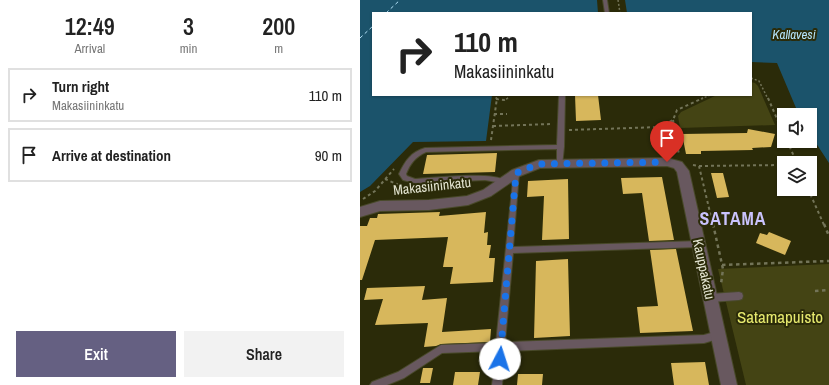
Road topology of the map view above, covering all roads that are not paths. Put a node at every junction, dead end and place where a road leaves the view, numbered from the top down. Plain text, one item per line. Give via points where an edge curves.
1 (605, 0) edge
2 (607, 12) edge
3 (562, 96) edge
4 (561, 146) junction
5 (667, 162) joint
6 (560, 164) junction
7 (516, 173) junction
8 (502, 181) junction
9 (360, 212) edge
10 (699, 244) junction
11 (510, 250) junction
12 (739, 296) dead end
13 (710, 298) junction
14 (718, 335) junction
15 (501, 346) junction
16 (375, 385) edge
17 (497, 385) edge
18 (729, 385) edge

1 - 2 lane
3 - 4 lane
4 - 6 lane
4 - 8 lane via 425,150 414,154 402,174 404,178 415,181 485,178
5 - 6 street, Makasiininkatu
5 - 10 street, Kauppakatu via 678,165 683,171
6 - 7 street, Makasiininkatu via 539,164
7 - 8 street, Makasiininkatu
7 - 11 lane
8 - 9 street, Makasiininkatu via 487,193 468,200 429,205 380,206
10 - 11 lane
10 - 13 street, Kauppakatu
11 - 15 lane
12 - 13 lane
13 - 14 street, Kauppakatu
14 - 15 lane via 704,339
14 - 18 street, Kauppakatu
15 - 16 lane via 441,349 401,375
15 - 17 lane

